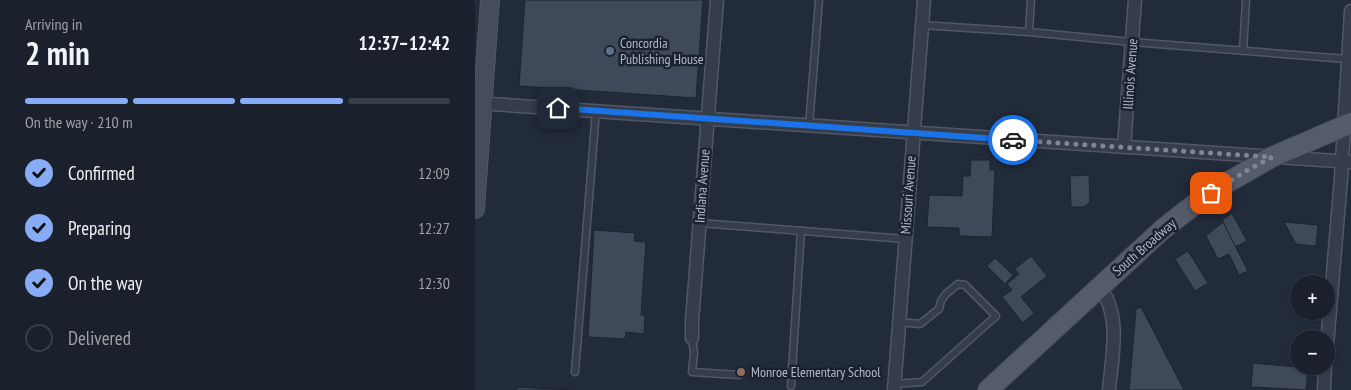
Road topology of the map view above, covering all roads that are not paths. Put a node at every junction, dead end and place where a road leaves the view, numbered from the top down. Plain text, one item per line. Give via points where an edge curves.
1 (491, 0) edge
2 (717, 0) edge
3 (819, 0) edge
4 (923, 0) edge
5 (1031, 0) edge
6 (1135, 0) edge
7 (1246, 0) edge
8 (1351, 11) edge
9 (921, 25) junction
10 (1029, 32) junction
11 (1132, 42) junction
12 (1243, 51) junction
13 (1347, 59) junction
14 (479, 103) edge
15 (596, 111) junction
16 (708, 118) junction
17 (1347, 125) edge
18 (809, 126) junction
19 (913, 133) junction
20 (1124, 147) junction
21 (1272, 157) junction
22 (1347, 162) edge
23 (475, 209) edge
24 (699, 223) junction
25 (801, 231) junction
26 (905, 239) junction
27 (1099, 286) junction
28 (899, 322) junction
29 (1329, 330) edge
30 (692, 338) joint
31 (575, 372) dead end
32 (1324, 375) edge
33 (739, 376) dead end
34 (791, 386) dead end
35 (894, 387) edge
36 (988, 390) edge
37 (1109, 390) edge
38 (1323, 390) edge

1 - 14 main road
2 - 16 street, Indiana Avenue
3 - 18 lane
4 - 9 street, Missouri Avenue
5 - 10 lane
6 - 11 street, Illinois Avenue
7 - 12 lane
8 - 13 street
9 - 10 lane
9 - 19 street, Missouri Avenue
10 - 11 lane
11 - 12 lane
11 - 20 street, Illinois Avenue
12 - 13 lane
13 - 17 street
14 - 15 street
14 - 23 main road
15 - 16 street
15 - 31 lane
16 - 18 street
16 - 24 street, Indiana Avenue
17 - 21 main road, South Broadway
17 - 22 street
18 - 19 street
19 - 20 street
19 - 26 street, Missouri Avenue
20 - 21 street
21 - 22 street
21 - 27 main road, South Broadway via 1199,201
22 - 29 street
24 - 25 lane
24 - 30 street, Indiana Avenue
25 - 26 lane
25 - 34 lane
26 - 28 street, Missouri Avenue
27 - 36 main road, South Broadway
27 - 37 street via 1111,304 1113,318
28 - 35 street, Missouri Avenue
28 - 35 lane via 919,324 939,309 946,294 958,284 965,285 996,316 921,382
30 - 33 lane, Indiana Avenue via 692,372
32 - 38 street

